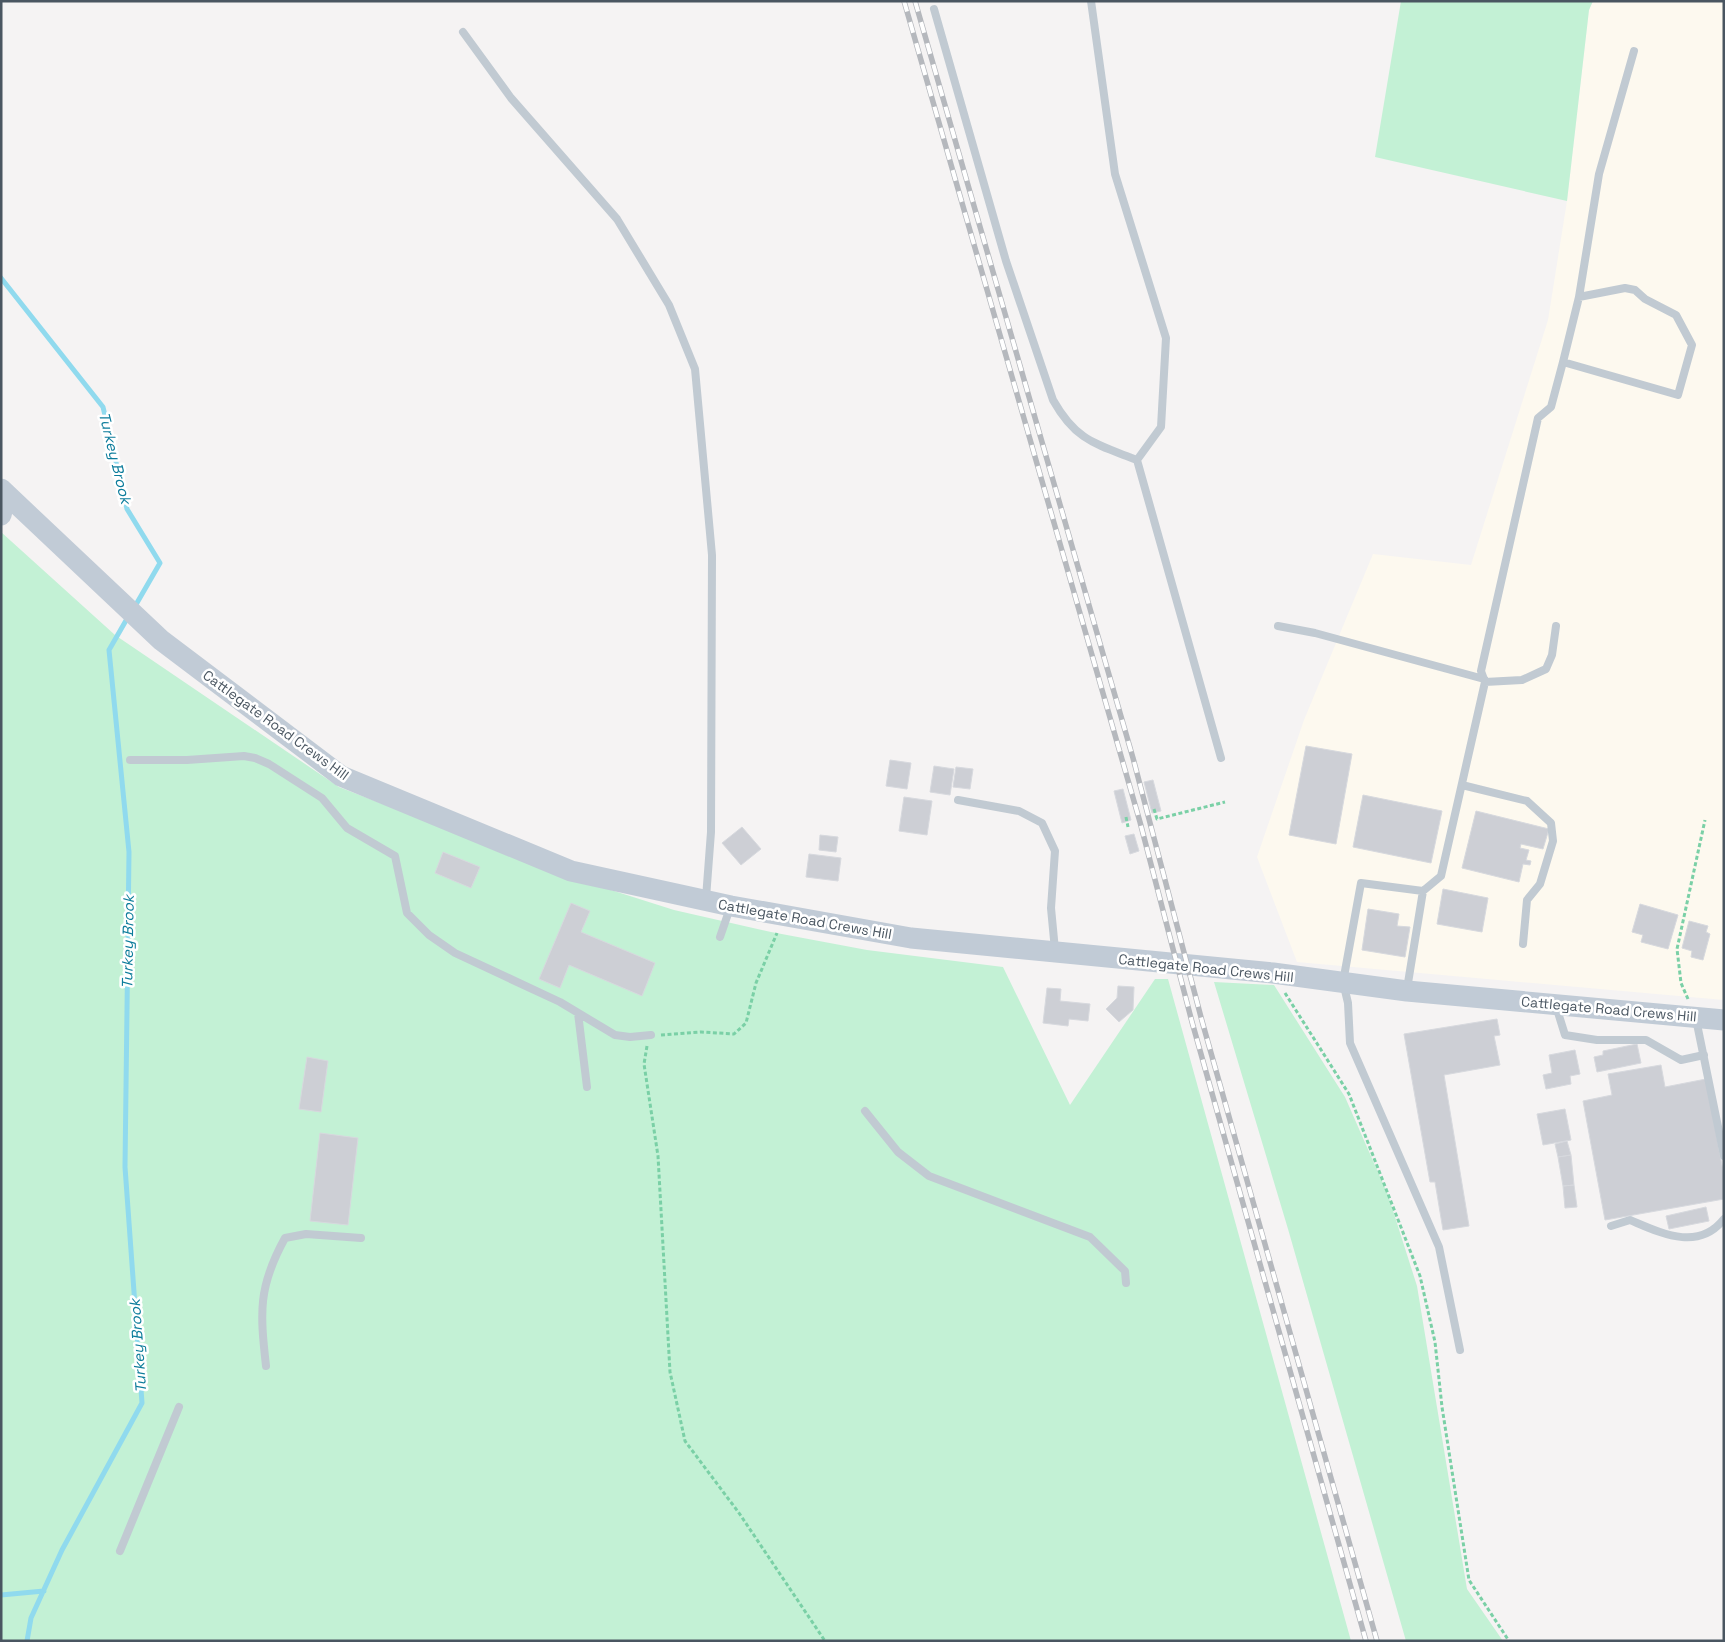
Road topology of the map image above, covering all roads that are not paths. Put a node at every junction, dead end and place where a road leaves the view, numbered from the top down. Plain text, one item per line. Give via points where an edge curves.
1 (1091, 1) edge
2 (934, 9) dead end
3 (462, 32) dead end
4 (1634, 51) dead end
5 (1579, 297) junction
6 (1562, 362) junction
7 (1137, 460) junction
8 (3, 500) edge
9 (1278, 626) dead end
10 (1556, 626) dead end
11 (1484, 681) junction
12 (1221, 758) dead end
13 (130, 760) dead end
14 (1462, 785) junction
15 (958, 800) dead end
16 (1423, 892) junction
17 (706, 900) junction
18 (731, 906) junction
19 (720, 937) dead end
20 (1523, 944) dead end
21 (1055, 952) junction
22 (1343, 982) junction
23 (1407, 991) junction
24 (1555, 1004) junction
25 (578, 1013) junction
26 (1696, 1017) junction
27 (1724, 1020) edge
28 (651, 1035) road end
29 (1704, 1054) junction
30 (587, 1088) dead end
31 (865, 1111) dead end
32 (1724, 1156) edge
33 (1724, 1219) edge
34 (1611, 1226) dead end
35 (361, 1238) dead end
36 (1126, 1283) dead end
37 (1460, 1350) dead end
38 (266, 1366) dead end
39 (179, 1407) dead end
40 (120, 1551) dead end

1 - 7 lane via 1116,174 1166,338 1161,427
2 - 7 lane via 1006,262 1053,400 1064,419 1079,434 1094,444
3 - 17 lane via 510,98 617,218 669,305 695,369 712,555 711,832
4 - 5 lane via 1599,174
5 - 6 lane
5 - 6 lane via 1625,288 1635,290 1676,315 1692,345 1678,395
6 - 11 lane via 1551,407 1538,418 1481,671
7 - 12 lane
8 - 17 street, Cattlegate Road Crews Hill via 161,640 341,776 572,871
9 - 11 lane
10 - 11 lane via 1552,655 1546,669 1522,680
11 - 14 lane
13 - 25 lane via 244,756 269,764 322,798 347,828 394,856 408,913 429,935 455,953
14 - 16 lane via 1441,876
14 - 20 lane via 1527,801 1551,823 1551,849 1540,884 1527,900
15 - 21 lane via 1019,811 1042,823 1055,851 1051,908
16 - 22 lane via 1360,883
16 - 23 lane
17 - 18 street, Cattlegate Road Crews Hill
18 - 19 lane
18 - 21 street, Cattlegate Road Crews Hill via 911,938
21 - 22 street, Cattlegate Road Crews Hill
22 - 23 street, Cattlegate Road Crews Hill
22 - 37 lane via 1348,1003 1350,1043 1439,1247
23 - 24 street, Cattlegate Road Crews Hill
24 - 26 street, Cattlegate Road Crews Hill
24 - 29 lane via 1565,1035 1597,1040 1646,1040 1681,1060
25 - 28 lane via 615,1035
25 - 30 lane
26 - 27 street, Cattlegate Road Crews Hill
26 - 29 lane
29 - 32 lane
31 - 36 lane via 898,1152 929,1176 1090,1238 1125,1271
33 - 34 lane via 1719,1226 1702,1235 1679,1238 1658,1233 1630,1220
35 - 38 lane via 306,1234 285,1238 269,1268 262,1304
39 - 40 lane

